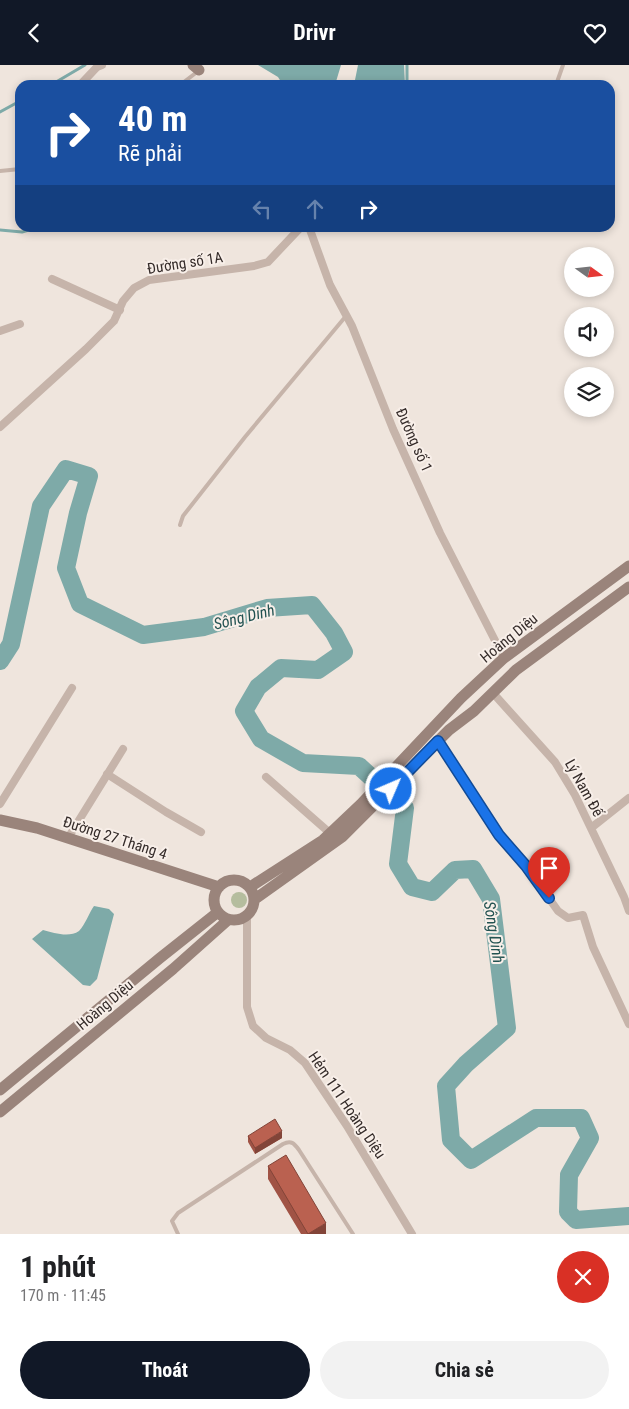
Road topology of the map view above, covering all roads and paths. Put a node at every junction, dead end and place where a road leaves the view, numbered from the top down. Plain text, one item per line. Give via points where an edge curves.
1 (102, 65) edge
2 (564, 65) edge
3 (196, 68) edge
4 (85, 80) edge
5 (185, 80) edge
6 (558, 80) edge
7 (15, 170) edge
8 (0, 171) edge
9 (296, 232) edge
10 (311, 232) edge
11 (52, 279) dead end
12 (120, 310) junction
13 (346, 316) junction
14 (20, 323) dead end
15 (0, 331) edge
16 (0, 427) edge
17 (180, 525) dead end
18 (629, 566) edge
19 (629, 587) edge
20 (504, 658) junction
21 (72, 688) dead end
22 (493, 693) junction
23 (438, 741) junction
24 (123, 749) dead end
25 (107, 774) junction
26 (266, 777) dead end
27 (629, 798) edge
28 (0, 804) edge
29 (365, 808) junction
30 (0, 820) edge
31 (591, 828) junction
32 (201, 832) dead end
33 (331, 834) junction
34 (68, 838) junction
35 (219, 887) junction
36 (250, 887) junction
37 (254, 899) junction
38 (629, 911) edge
39 (218, 912) junction
40 (247, 916) junction
41 (228, 920) junction
42 (629, 1024) edge
43 (0, 1091) edge
44 (0, 1112) edge
45 (178, 1234) edge
46 (353, 1234) edge
47 (412, 1234) edge

1 - 4 street
2 - 6 lane
3 - 5 lane
7 - 8 lane
9 - 12 street, Đường số 1A via 268,262 149,280 134,288
10 - 13 street, Đường số 1 via 330,285
11 - 12 street
12 - 16 street, Đường số 1A via 114,321 86,349
13 - 17 lane via 245,437 183,516
13 - 20 street, Đường số 1 via 440,533
14 - 15 street
18 - 20 main road, Hoàng Diệu
19 - 22 main road, Hoàng Diệu via 516,670
20 - 29 main road, Hoàng Diệu via 416,745
21 - 28 street
22 - 23 main road, Hoàng Diệu
22 - 31 street, Lý Nam Đế via 555,762
23 - 29 main road, Hoàng Diệu
23 - 42 street via 499,835 558,911 568,918 582,915 593,947
24 - 25 street
25 - 32 street
25 - 34 street
26 - 33 street
27 - 31 street
29 - 33 main road
29 - 37 main road via 327,849
30 - 34 main road, Đường 27 Tháng 4
31 - 38 street, Lý Nam Đế
33 - 36 main road
34 - 35 main road, Đường 27 Tháng 4
35 - 36 main road via 234,880
35 - 39 main road via 214,900
36 - 37 main road
37 - 40 main road via 254,906
39 - 41 main road
39 - 43 main road, Hoàng Diệu
40 - 41 main road
40 - 47 street, Hẻm 111 Hoàng Diệu via 247,1007 253,1026 305,1063
41 - 44 main road, Hoàng Diệu
45 - 46 lane via 172,1221 178,1213 290,1141

